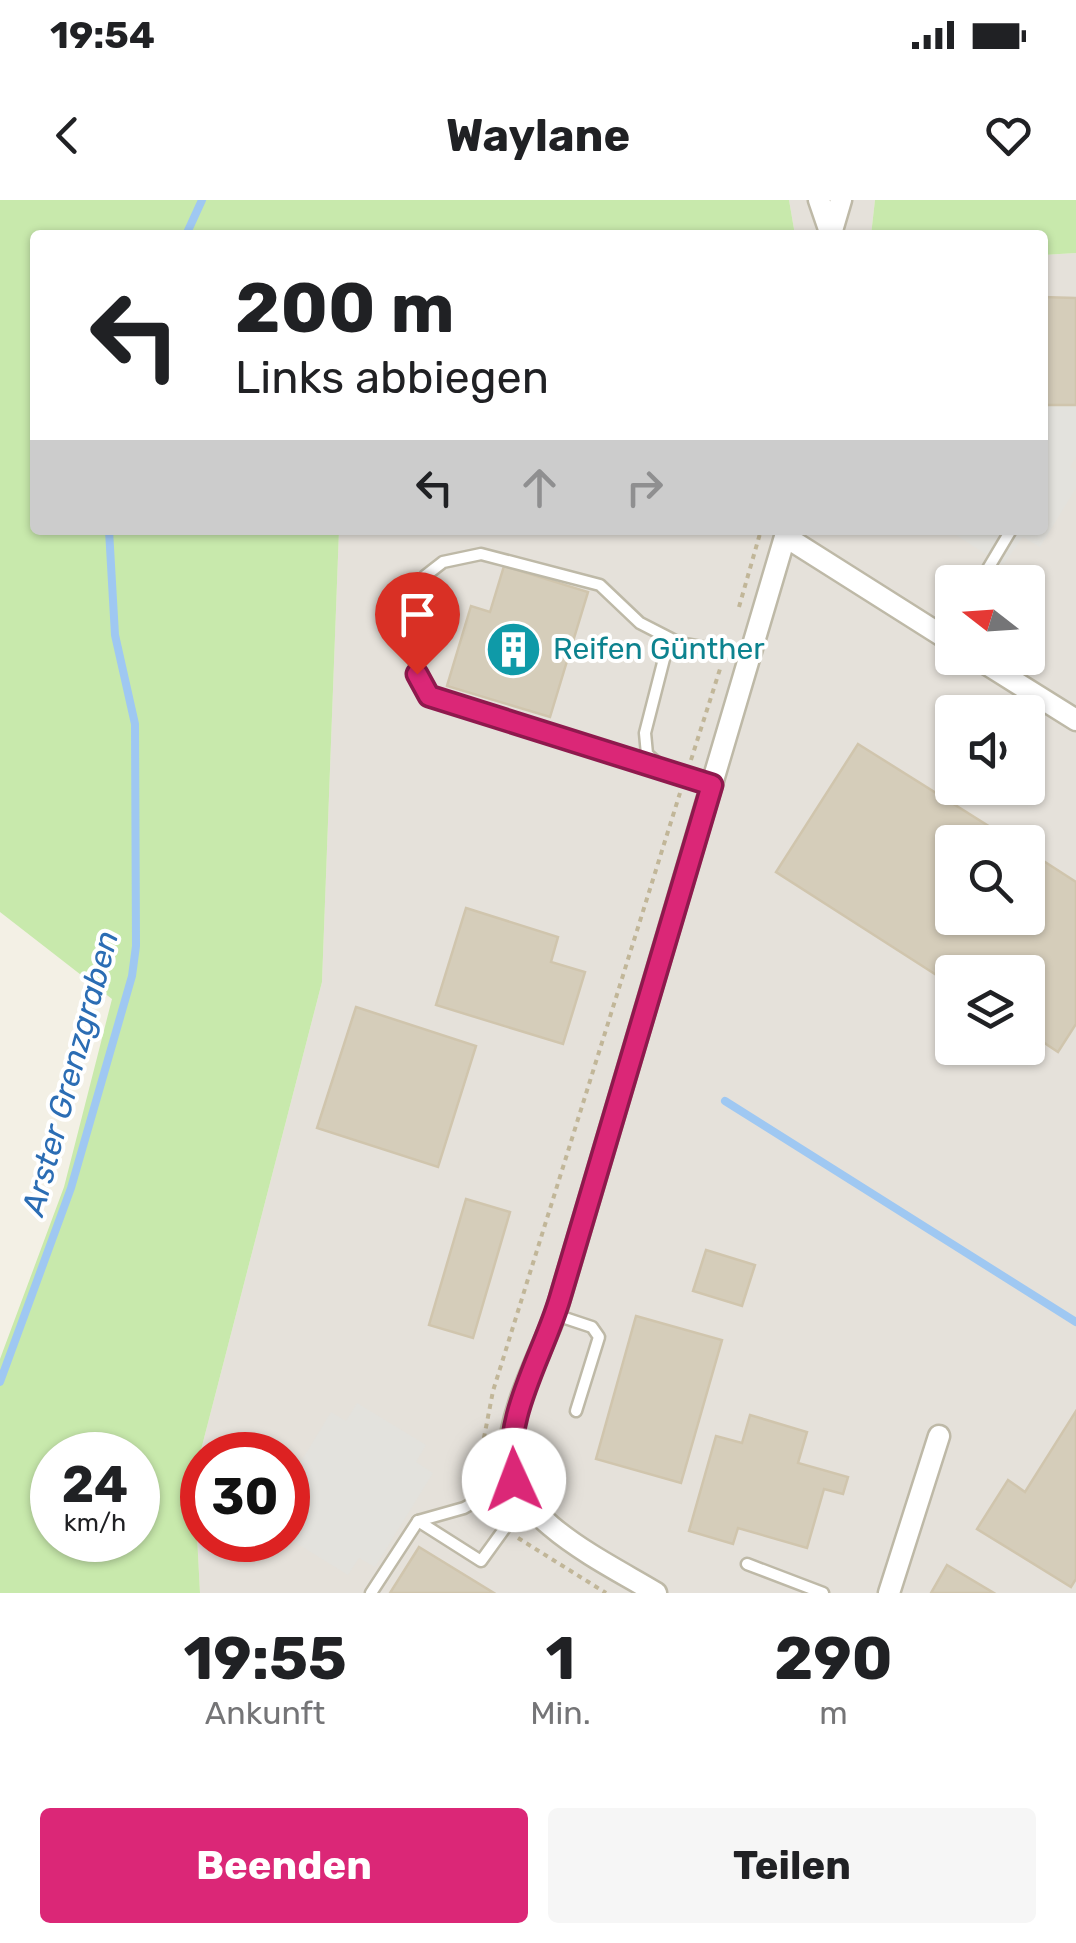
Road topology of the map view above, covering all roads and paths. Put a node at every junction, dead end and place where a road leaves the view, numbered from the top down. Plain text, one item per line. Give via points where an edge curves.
1 (819, 200) edge
2 (840, 200) edge
3 (829, 230) edge
4 (831, 230) edge
5 (786, 535) edge
6 (788, 535) edge
7 (1008, 535) edge
8 (990, 565) edge
9 (935, 627) edge
10 (679, 643) junction
11 (750, 656) junction
12 (1004, 675) edge
13 (1076, 720) edge
14 (664, 768) junction
15 (712, 785) junction
16 (555, 1315) junction
17 (576, 1412) dead end
18 (939, 1436) dead end
19 (514, 1480) junction
20 (528, 1505) junction
21 (418, 1521) junction
22 (747, 1564) dead end
23 (371, 1593) edge
24 (656, 1593) edge
25 (823, 1593) edge
26 (889, 1593) edge

1 - 3 street
2 - 4 street
5 - 11 street
6 - 9 street
7 - 8 lane
10 - 11 lane
10 - 14 lane via 666,650 645,733 647,754
10 - 14 lane via 640,624 600,585 481,554 443,562 425,576 406,643 429,696
11 - 15 street
12 - 13 street
14 - 15 lane
15 - 16 street
16 - 17 lane via 592,1326 599,1337
16 - 19 street via 513,1430
18 - 26 street
19 - 20 street
19 - 21 lane via 464,1508
20 - 21 lane via 481,1561
20 - 24 street via 563,1536
21 - 23 lane
22 - 25 lane

